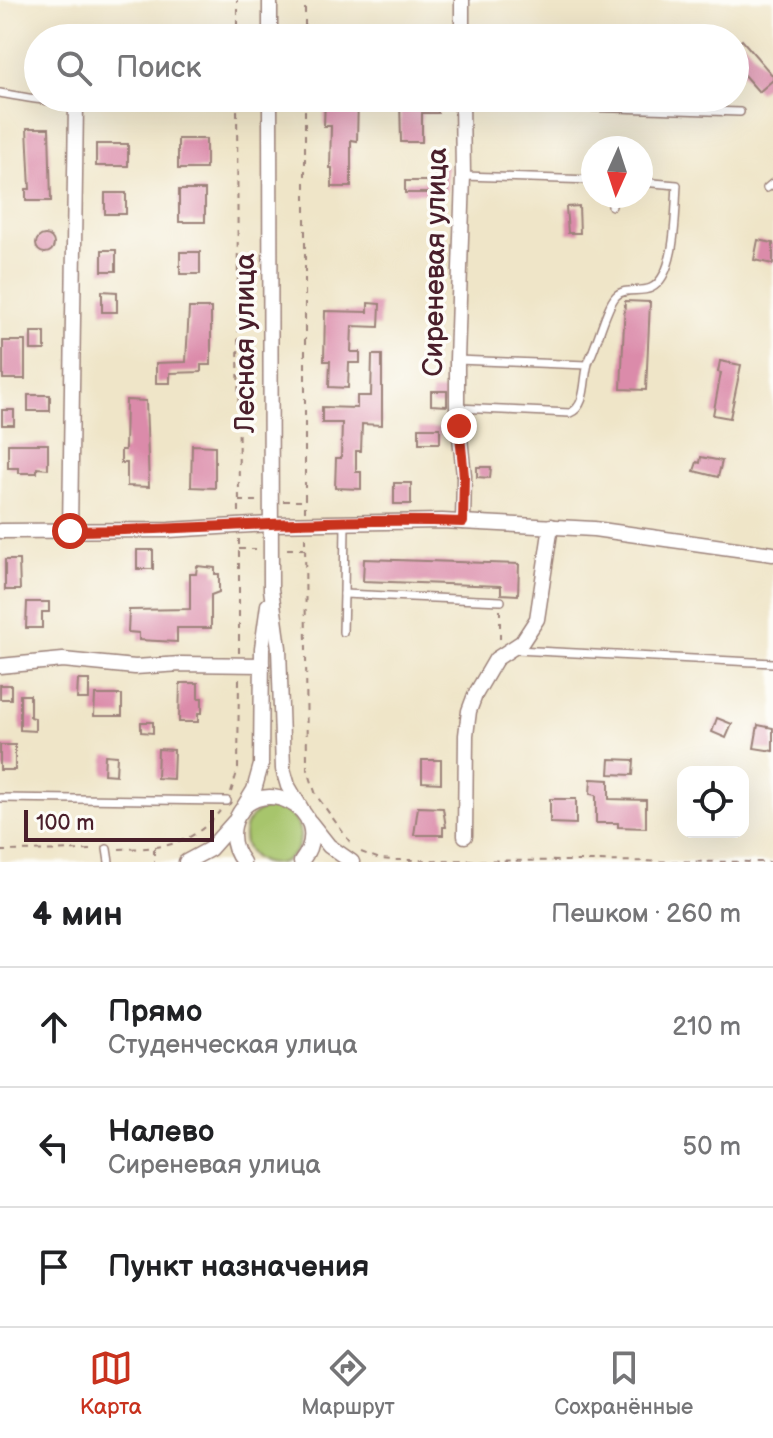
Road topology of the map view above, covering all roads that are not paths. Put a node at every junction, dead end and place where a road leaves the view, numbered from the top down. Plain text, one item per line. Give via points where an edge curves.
1 (270, 0) edge
2 (462, 0) edge
3 (270, 24) edge
4 (462, 24) edge
5 (0, 93) edge
6 (24, 98) edge
7 (76, 112) edge
8 (270, 112) edge
9 (462, 112) edge
10 (463, 176) junction
11 (581, 180) edge
12 (653, 183) edge
13 (457, 360) junction
14 (587, 365) junction
15 (457, 408) junction
16 (463, 522) junction
17 (345, 523) junction
18 (271, 524) junction
19 (551, 526) junction
20 (0, 531) edge
21 (70, 531) junction
22 (773, 554) edge
23 (271, 589) junction
24 (344, 594) junction
25 (501, 601) road end
26 (343, 632) dead end
27 (504, 649) junction
28 (773, 663) edge
29 (262, 665) junction
30 (0, 666) edge
31 (0, 798) edge
32 (227, 801) road end
33 (303, 812) junction
34 (240, 814) junction
35 (465, 836) dead end
36 (107, 849) road end
37 (109, 862) edge
38 (186, 862) edge
39 (243, 862) edge
40 (301, 862) edge
41 (352, 862) edge

1 - 3 street
2 - 4 street
5 - 6 lane
7 - 21 street
8 - 18 street, Лесная улица
9 - 10 street, Сиреневая улица
10 - 11 lane
10 - 13 street, Сиреневая улица
12 - 14 lane via 677,185 668,266 650,288 624,291 614,298
13 - 14 lane
13 - 15 street, Сиреневая улица
14 - 15 lane via 581,403 570,413
15 - 16 street, Сиреневая улица
16 - 17 street
16 - 19 street
17 - 18 street
17 - 24 lane
18 - 21 street
18 - 23 street, Лесная улица
19 - 22 street
19 - 27 street via 537,619 522,642
20 - 21 street
23 - 29 street, Лесная улица
23 - 33 street, Лесная улица via 279,648 283,769
24 - 25 lane
24 - 26 lane
27 - 28 lane
27 - 35 street via 469,711
29 - 30 street via 135,667 63,660
29 - 34 street, Лесная улица via 260,772
31 - 32 lane
33 - 34 street via 287,800 269,797 252,802
33 - 40 street via 311,839
33 - 41 street via 329,846
34 - 38 street via 218,843
34 - 39 street via 233,840
36 - 37 lane

